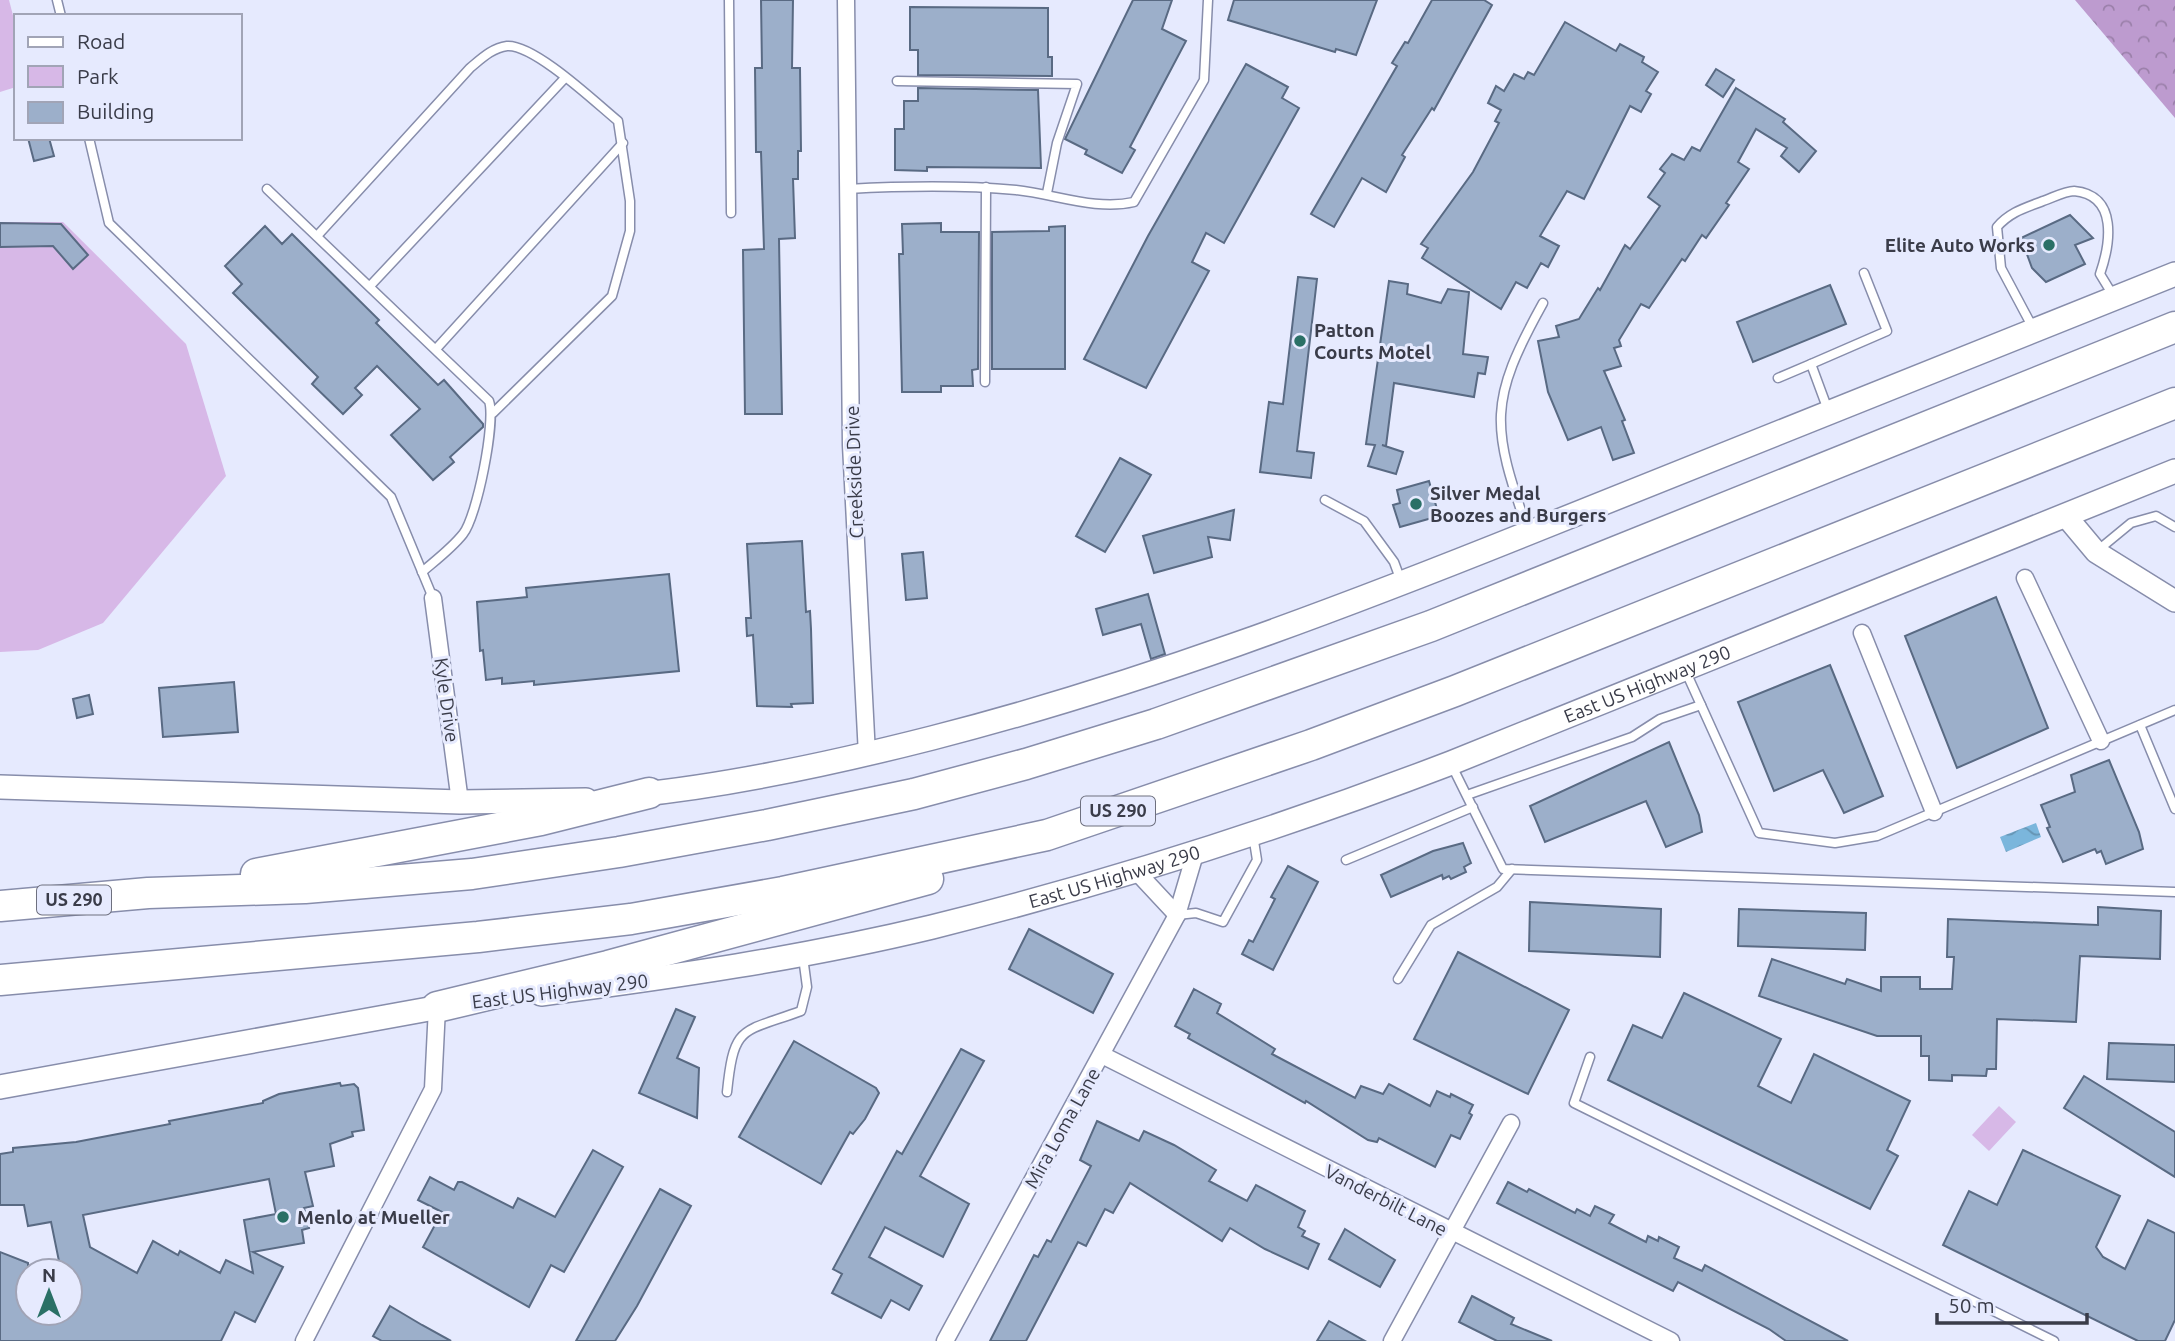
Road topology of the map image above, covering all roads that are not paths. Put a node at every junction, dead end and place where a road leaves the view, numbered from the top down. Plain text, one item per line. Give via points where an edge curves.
1 (729, 0) edge
2 (846, 0) edge
3 (1208, 0) edge
4 (564, 79) junction
5 (897, 81) dead end
6 (89, 140) edge
7 (623, 143) junction
8 (986, 187) junction
9 (267, 189) dead end
10 (848, 190) junction
11 (1047, 193) junction
12 (731, 213) dead end
13 (317, 236) junction
14 (1864, 273) dead end
15 (2175, 274) edge
16 (370, 286) junction
17 (2115, 298) junction
18 (1543, 303) dead end
19 (2175, 327) edge
20 (2035, 330) junction
21 (436, 349) junction
22 (1811, 364) junction
23 (1778, 378) dead end
24 (985, 382) dead end
25 (2175, 403) edge
26 (493, 413) junction
27 (1830, 413) junction
28 (2175, 471) edge
29 (1325, 499) dead end
30 (2065, 515) junction
31 (2175, 527) edge
32 (1529, 533) junction
33 (2096, 552) junction
34 (422, 572) junction
35 (2025, 578) dead end
36 (1402, 584) junction
37 (433, 598) joint
38 (2175, 601) edge
39 (1862, 633) dead end
40 (1685, 668) junction
41 (1702, 705) junction
42 (2175, 710) edge
43 (2140, 725) junction
44 (2101, 741) junction
45 (867, 755) junction
46 (1451, 763) junction
47 (0, 787) edge
48 (649, 793) junction
49 (1467, 795) junction
50 (460, 802) junction
51 (1473, 807) junction
52 (2175, 809) edge
53 (1934, 812) junction
54 (1047, 835) junction
55 (1253, 835) junction
56 (1195, 854) junction
57 (1346, 860) dead end
58 (1512, 869) junction
59 (1136, 871) junction
60 (2175, 892) edge
61 (148, 893) junction
62 (0, 906) edge
63 (1177, 915) junction
64 (803, 954) junction
65 (1398, 979) dead end
66 (0, 980) edge
67 (438, 1007) junction
68 (1102, 1055) junction
69 (1590, 1057) dead end
70 (0, 1087) edge
71 (727, 1092) dead end
72 (1511, 1123) dead end
73 (1449, 1232) junction
74 (304, 1341) edge
75 (945, 1341) edge
76 (1392, 1341) edge
77 (1671, 1341) edge
78 (2054, 1341) edge

1 - 12 lane
2 - 10 street, Creekside Drive
3 - 11 lane via 1204,80 1134,202 1112,207
4 - 7 lane via 618,121
4 - 13 lane via 541,57 520,47 492,50 470,68
4 - 16 lane
5 - 11 lane via 1077,84 1057,143
6 - 34 lane via 109,223 391,497
7 - 21 lane
7 - 26 lane via 630,231 612,296
8 - 10 lane
8 - 11 lane
8 - 24 lane
9 - 13 lane
10 - 45 street, Creekside Drive via 851,446
13 - 16 lane
14 - 22 lane via 1887,331
15 - 17 main road
16 - 21 lane
17 - 20 main road
17 - 20 lane via 2100,274 2110,247 2109,221 2095,198 2073,191 2009,214 1997,227 2001,268
18 - 32 lane via 1516,351 1499,412 1509,477
19 - 61 highway, US 290 via 1431,626 1156,724 1026,764 914,794 767,825 498,870 305,888
20 - 27 main road
21 - 26 lane via 489,401
22 - 23 lane
22 - 27 lane
25 - 54 highway, US 290 via 1455,691 1311,746
26 - 34 lane via 465,533
27 - 32 main road
28 - 30 main road, East US Highway 290
29 - 36 lane via 1364,521 1394,562
30 - 33 street
30 - 40 main road, East US Highway 290
31 - 33 lane via 2156,516 2132,523
32 - 36 main road
33 - 38 street
34 - 37 lane
35 - 44 street
36 - 45 main road via 1140,679
37 - 50 street, Kyle Drive
39 - 53 street
40 - 41 lane
40 - 46 main road, East US Highway 290
41 - 49 lane via 1660,719 1632,737
41 - 53 lane via 1759,833 1835,843 1877,836
42 - 43 lane
43 - 44 lane
43 - 52 lane
44 - 53 lane
45 - 48 main road
46 - 49 lane
46 - 55 main road, East US Highway 290
47 - 50 main road
48 - 50 main road via 588,800
48 - 61 highway via 541,820
49 - 51 lane
51 - 57 lane
51 - 58 lane via 1503,869
54 - 66 highway, US 290 via 783,892 631,919
54 - 67 highway via 913,884
55 - 56 main road, East US Highway 290
55 - 63 lane via 1257,860 1223,922 1196,913
56 - 59 main road, East US Highway 290
56 - 63 street, Mira Loma Lane
58 - 60 lane
58 - 65 lane via 1497,887 1431,925
59 - 63 street
59 - 64 main road, East US Highway 290 via 929,927
61 - 62 highway, US 290
63 - 68 street, Mira Loma Lane
64 - 67 main road, East US Highway 290 via 718,970
64 - 71 lane via 807,987 801,1011 743,1032 731,1052
67 - 70 main road, East US Highway 290
67 - 74 street via 433,1089
68 - 73 street, Vanderbilt Lane
68 - 75 street, Mira Loma Lane
69 - 78 lane via 1574,1103
72 - 73 street
73 - 76 street
73 - 77 street, Vanderbilt Lane

